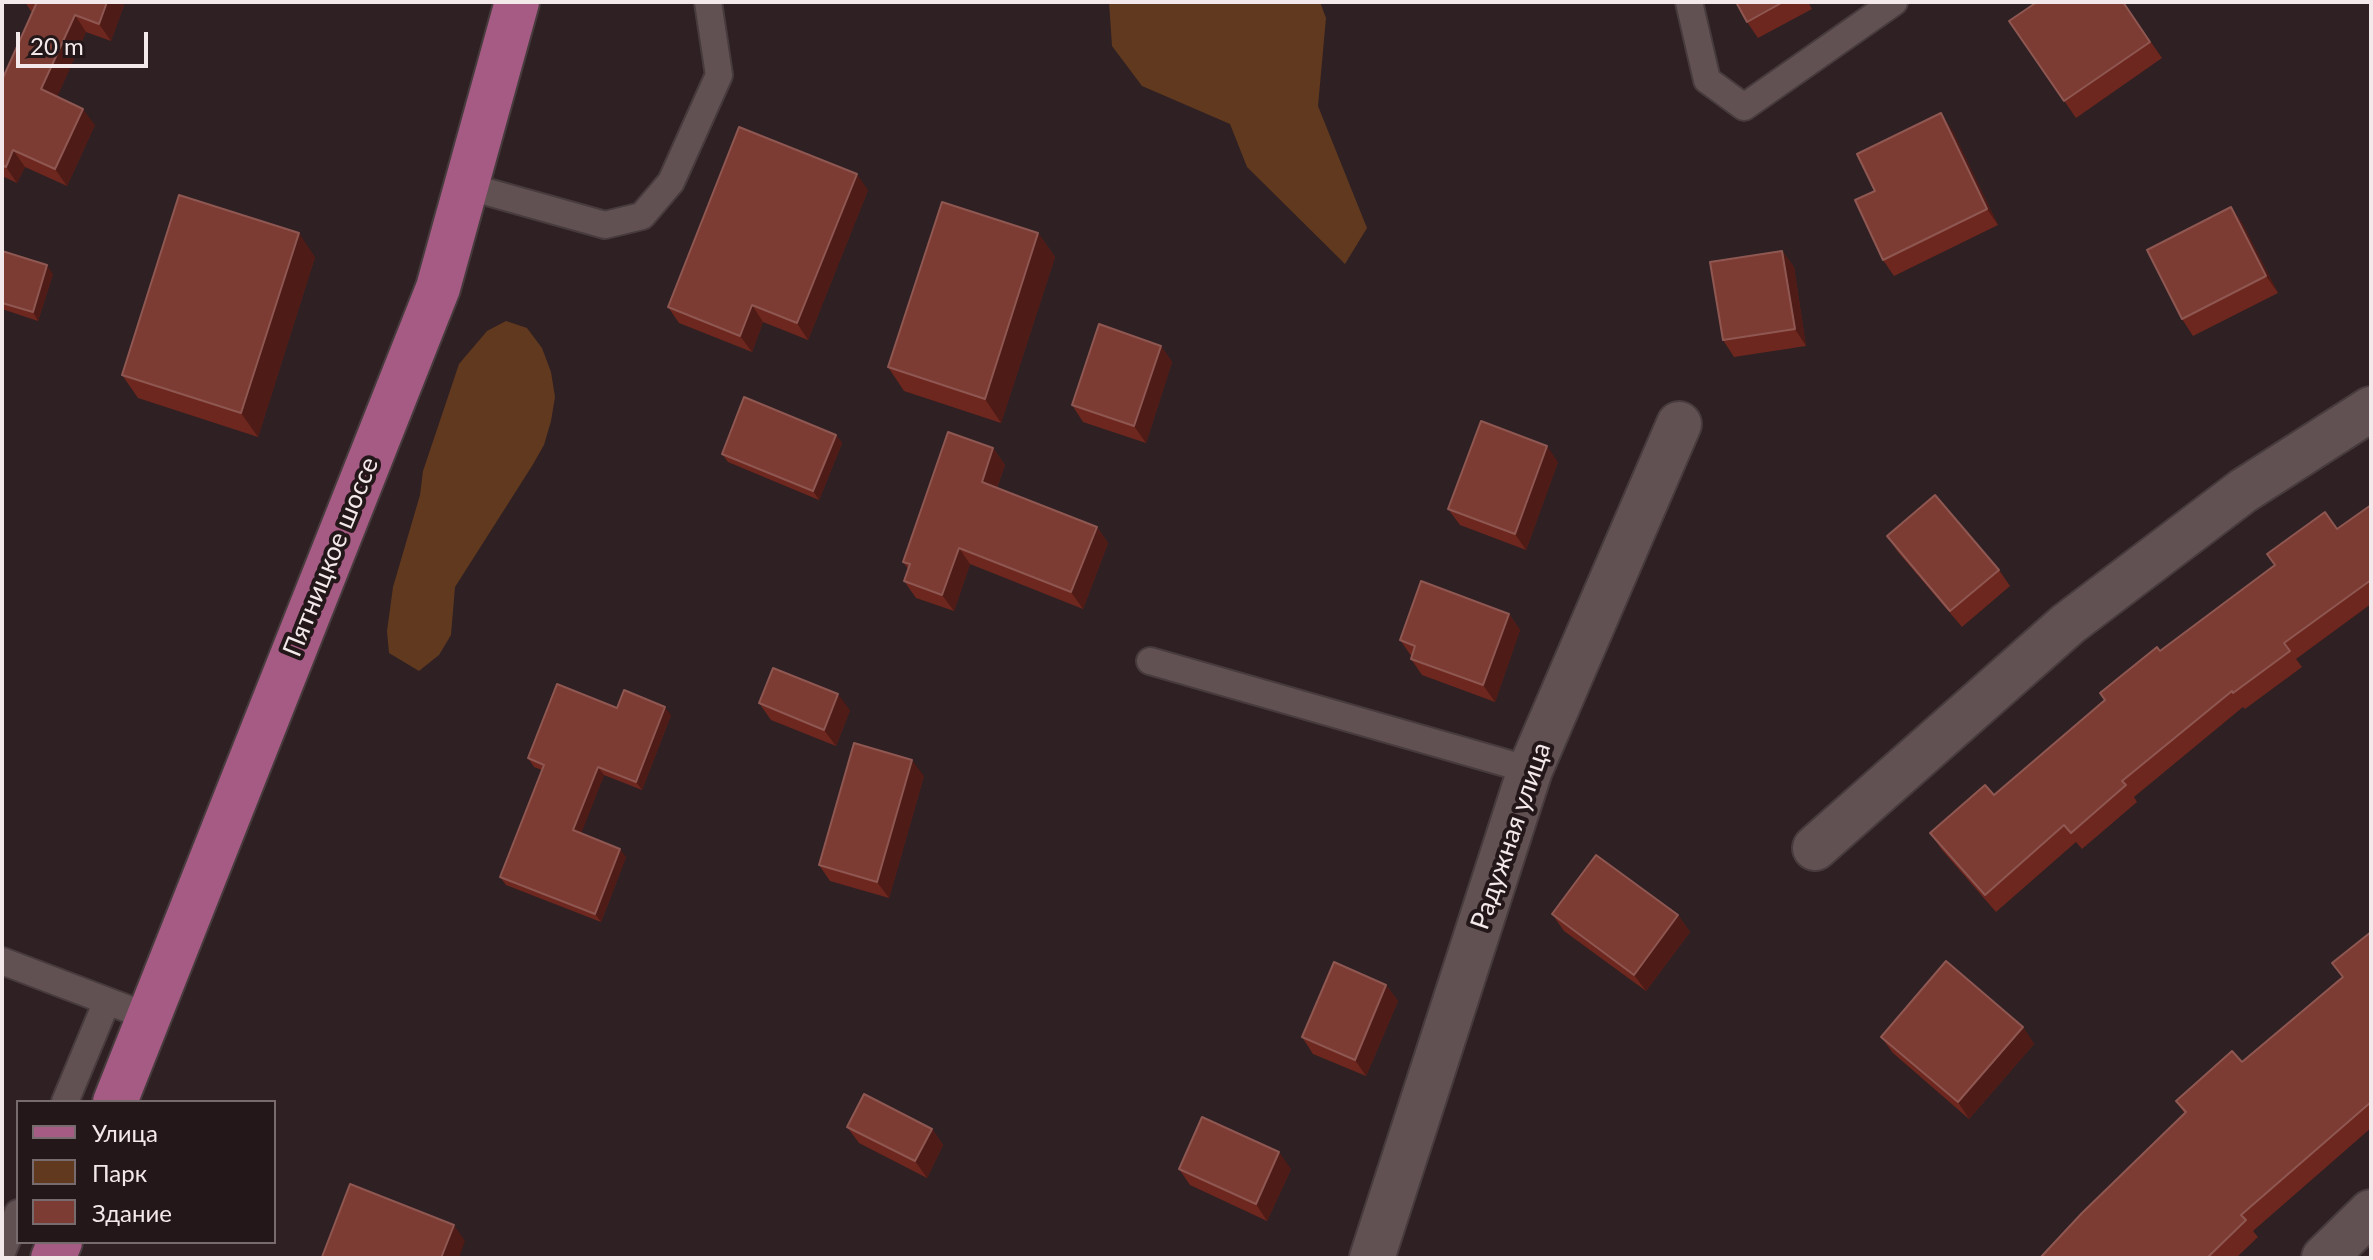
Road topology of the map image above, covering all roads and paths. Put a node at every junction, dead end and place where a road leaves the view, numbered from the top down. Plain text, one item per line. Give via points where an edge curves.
1 (517, 2) edge
2 (708, 2) edge
3 (1689, 2) edge
4 (1894, 2) edge
5 (466, 186) junction
6 (2371, 409) edge
7 (1679, 424) dead end
8 (1150, 661) dead end
9 (1530, 770) junction
10 (1815, 848) dead end
11 (2, 961) edge
12 (107, 1001) junction
13 (149, 1017) junction
14 (66, 1100) edge
15 (116, 1100) edge
16 (2371, 1212) edge
17 (16, 1218) edge
18 (2, 1252) edge
19 (1372, 1258) edge
20 (2324, 1258) edge

1 - 5 main road, Пятницкое шоссе
2 - 5 lane via 719,75 671,182 642,216 605,225
3 - 4 lane via 1707,80 1744,107
5 - 13 main road, Пятницкое шоссе via 438,288
6 - 10 street via 2243,491 2068,624
7 - 9 street, Радужная улица
8 - 9 lane
9 - 19 street, Радужная улица
11 - 12 lane
12 - 13 lane
12 - 14 lane
13 - 15 main road, Пятницкое шоссе
16 - 20 street
17 - 18 lane

